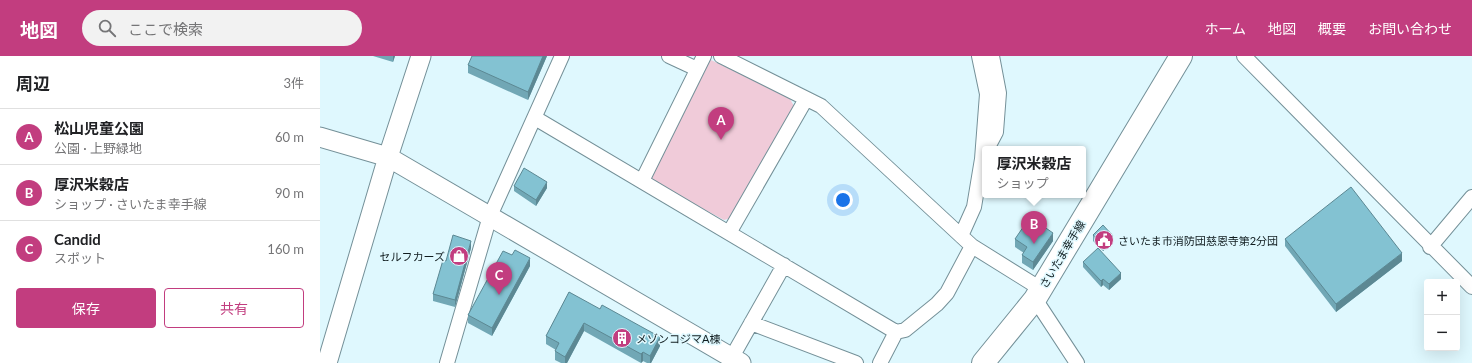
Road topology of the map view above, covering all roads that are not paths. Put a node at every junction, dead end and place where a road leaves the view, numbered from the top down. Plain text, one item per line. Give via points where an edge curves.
1 (421, 56) edge
2 (562, 56) edge
3 (669, 56) edge
4 (704, 56) edge
5 (721, 56) edge
6 (979, 56) edge
7 (992, 56) edge
8 (1181, 56) edge
9 (1244, 56) edge
10 (697, 69) junction
11 (806, 99) junction
12 (535, 118) junction
13 (320, 137) edge
14 (985, 146) edge
15 (989, 146) edge
16 (388, 157) junction
17 (982, 168) edge
18 (642, 181) junction
19 (1472, 197) edge
20 (490, 216) junction
21 (729, 233) junction
22 (961, 236) junction
23 (972, 246) junction
24 (1430, 247) junction
25 (784, 265) junction
26 (1472, 287) edge
27 (1038, 294) junction
28 (751, 323) junction
29 (896, 332) junction
30 (736, 360) edge
31 (452, 361) edge
32 (327, 363) edge
33 (856, 363) edge
34 (880, 363) edge
35 (983, 363) edge
36 (1077, 363) edge

1 - 16 street
2 - 12 street
3 - 10 street
4 - 10 street
5 - 11 street
6 - 14 street via 987,94
7 - 15 street via 999,93 996,132
8 - 27 main road, さいたま幸手線
9 - 24 street
10 - 18 street
11 - 21 street
11 - 22 street via 822,106
12 - 18 street
12 - 20 street
13 - 16 street
16 - 20 street
16 - 32 street
17 - 22 street via 974,207
18 - 21 street
19 - 24 street
20 - 30 street
20 - 31 street
21 - 25 street
22 - 23 street
23 - 27 street
23 - 29 street via 948,293 905,330
24 - 26 street
25 - 28 street
25 - 29 street
27 - 35 main road, さいたま幸手線
27 - 36 street
28 - 30 street
28 - 33 street
29 - 34 street

